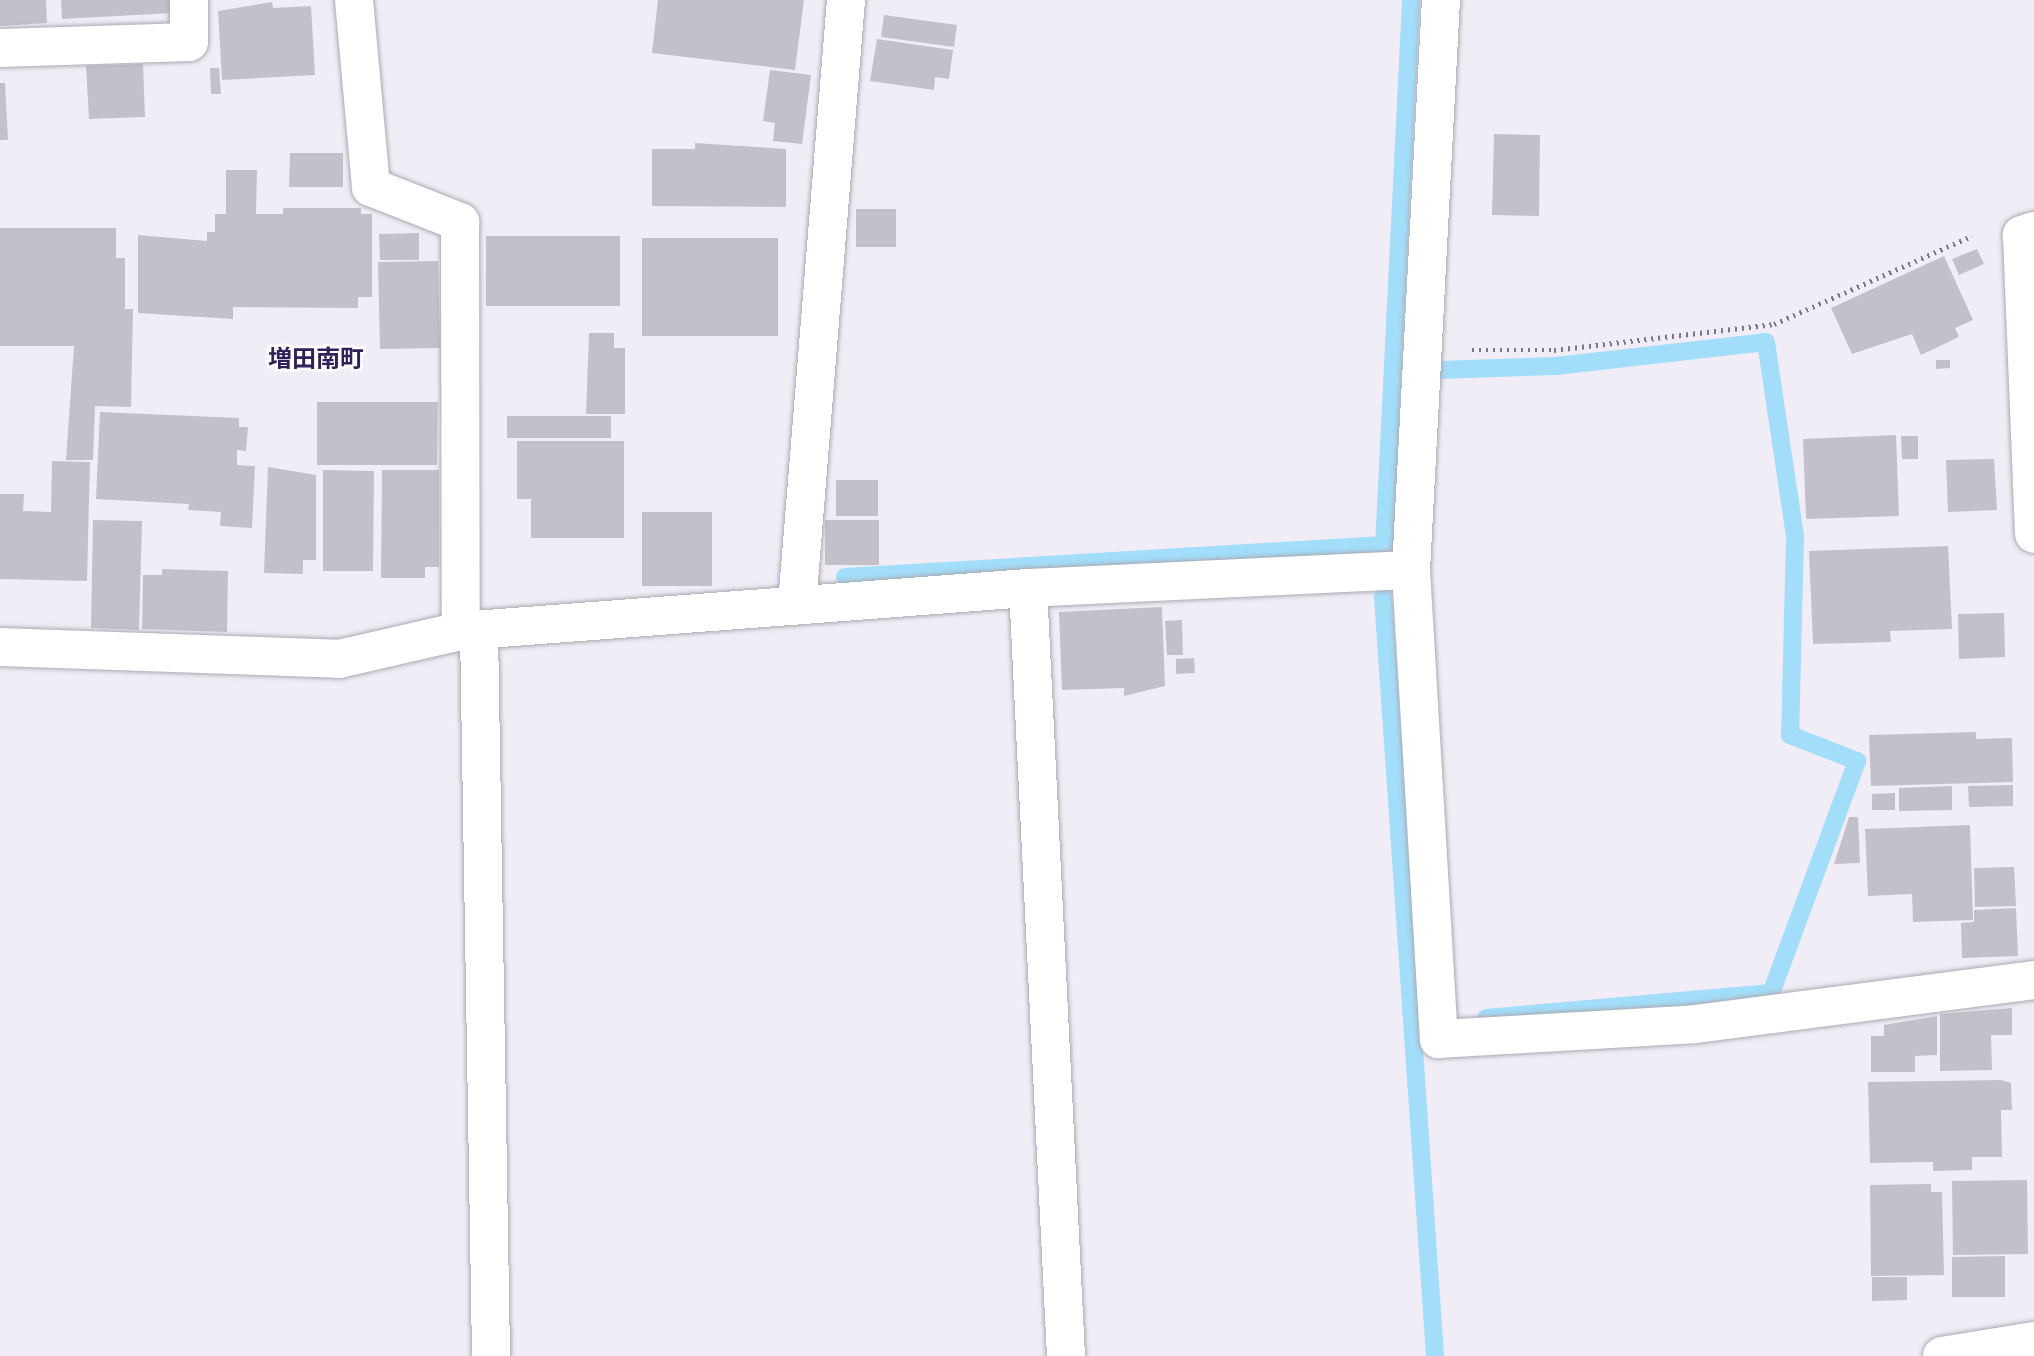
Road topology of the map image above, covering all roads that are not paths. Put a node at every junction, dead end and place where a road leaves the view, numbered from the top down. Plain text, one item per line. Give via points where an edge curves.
1 (189, 0) edge
2 (354, 0) edge
3 (846, 0) edge
4 (1441, 0) edge
5 (0, 48) edge
6 (2028, 233) edge
7 (2034, 517) edge
8 (1411, 570) junction
9 (1028, 588) junction
10 (797, 605) junction
11 (470, 631) junction
12 (0, 647) edge
13 (2034, 980) edge
14 (2034, 1341) edge
15 (491, 1356) edge
16 (1066, 1356) edge
17 (1942, 1356) edge

1 - 5 street via 189,42
2 - 11 street via 371,187 460,222
3 - 10 street
4 - 8 street
6 - 7 street
8 - 9 street
8 - 13 street via 1439,1039 1696,1024
9 - 10 street
9 - 16 street
10 - 11 street
11 - 12 street via 339,659
11 - 15 street
14 - 17 street

